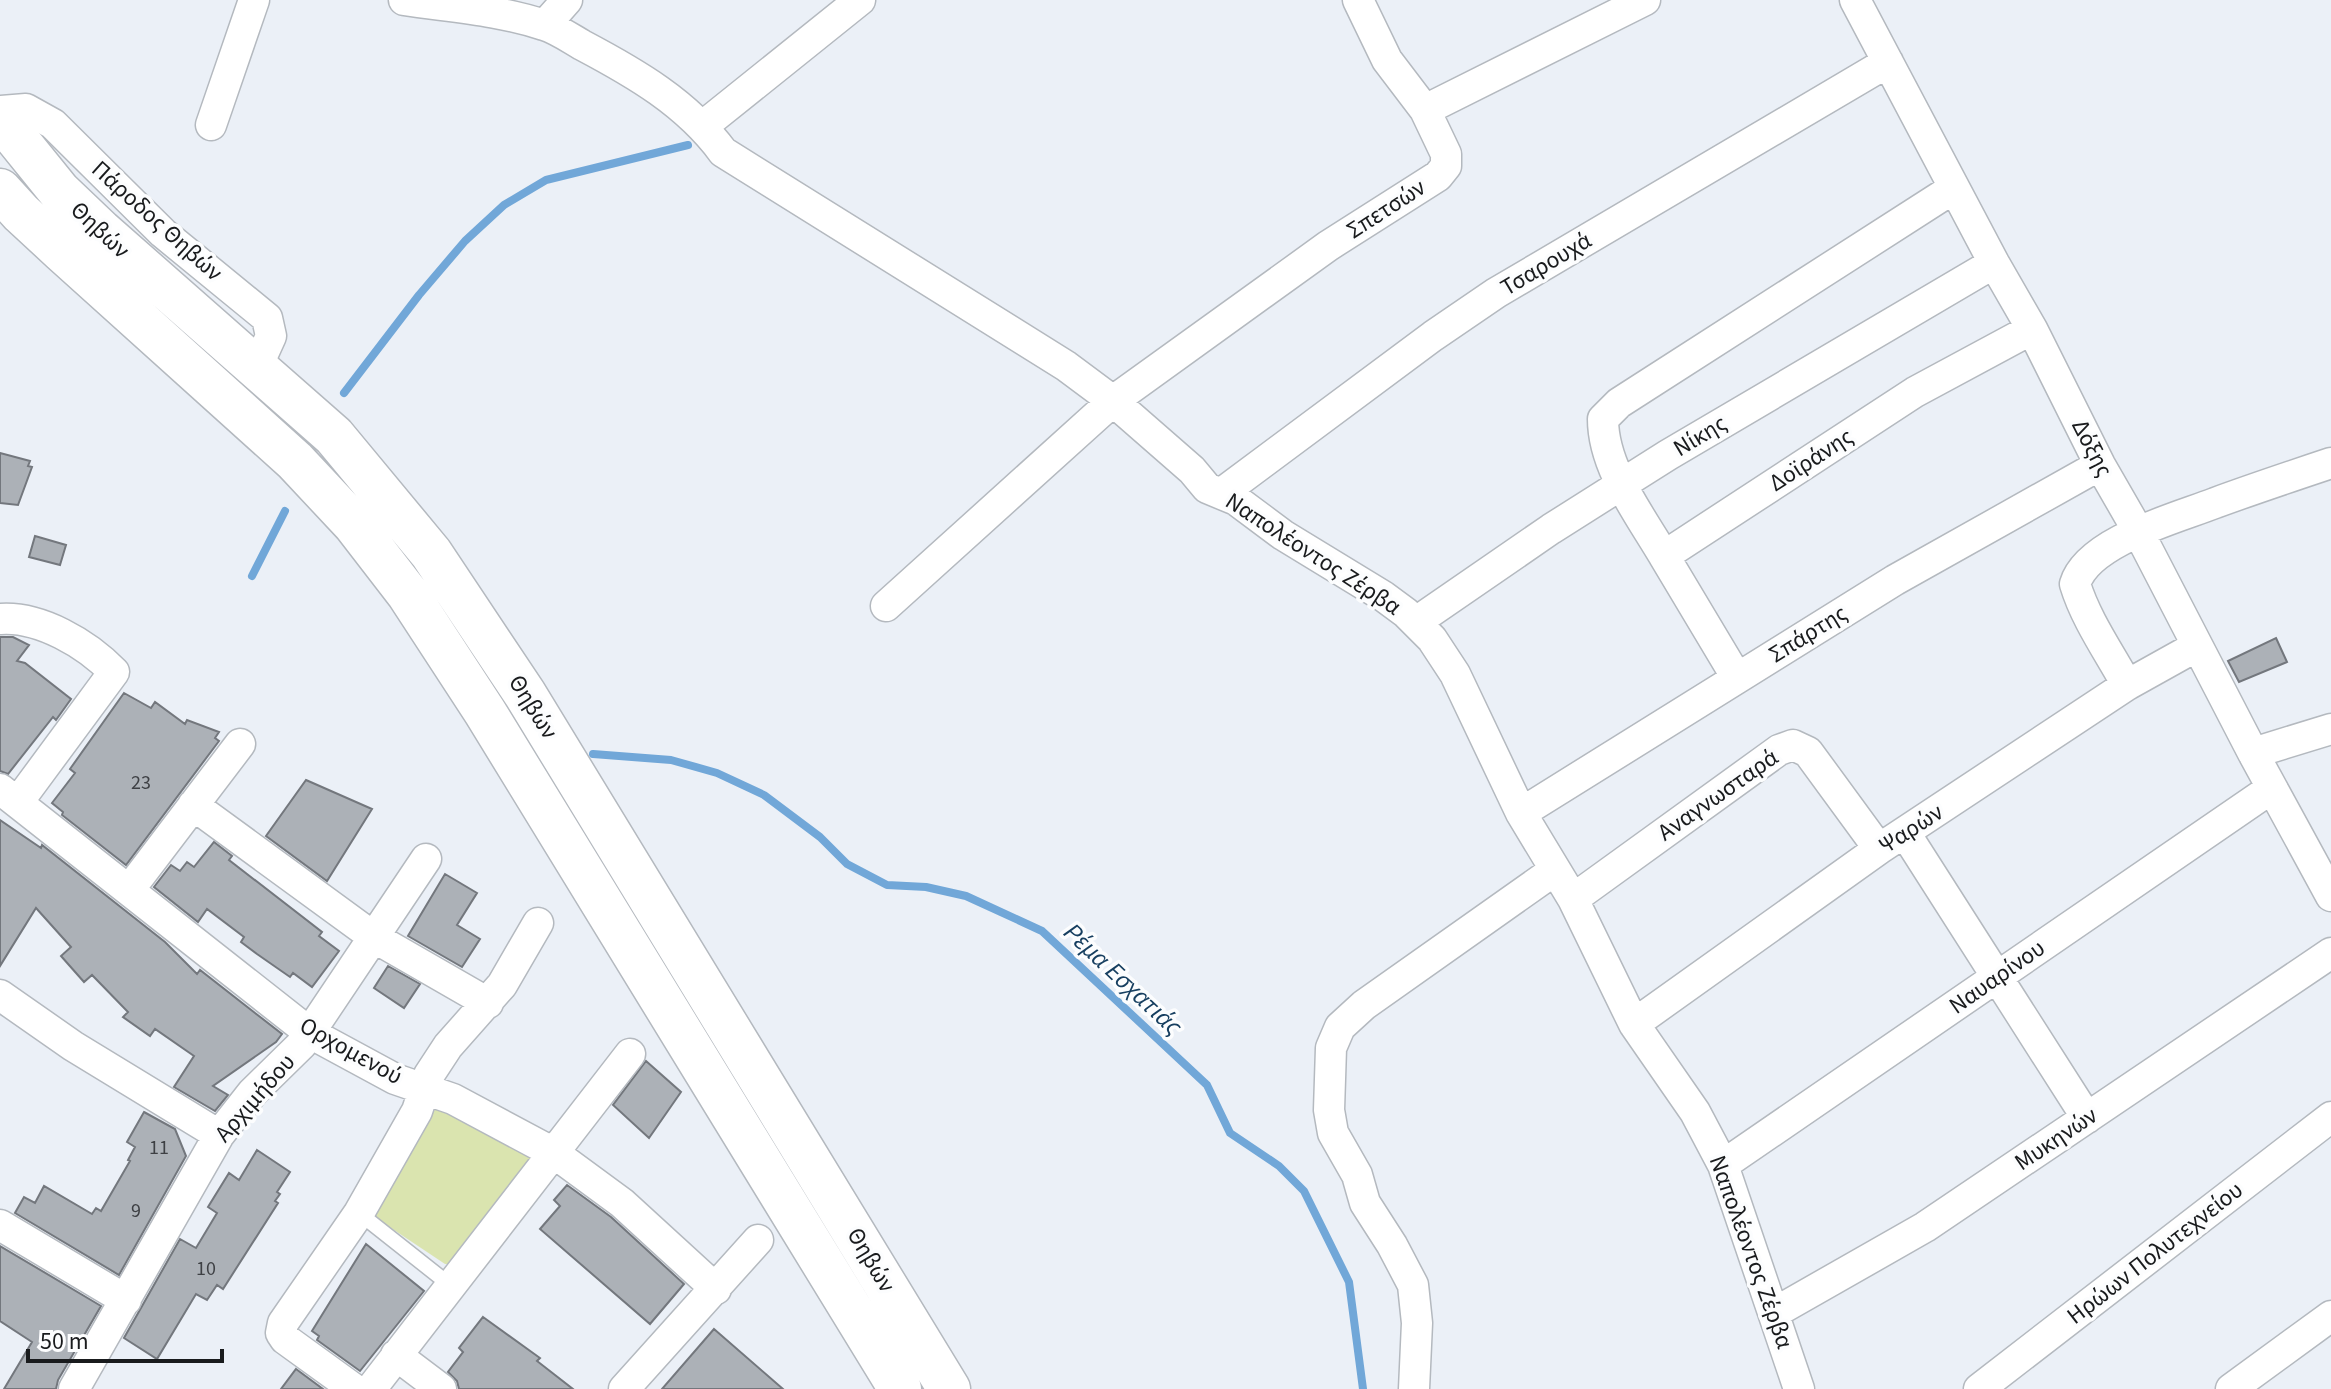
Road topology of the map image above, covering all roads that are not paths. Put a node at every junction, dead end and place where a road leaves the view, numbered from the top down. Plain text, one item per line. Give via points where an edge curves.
1 (254, 0) edge
2 (404, 0) edge
3 (567, 0) edge
4 (860, 0) edge
5 (1358, 0) edge
6 (1645, 0) edge
7 (1855, 0) edge
8 (545, 25) junction
9 (1888, 62) junction
10 (1425, 110) junction
11 (0, 111) edge
12 (0, 118) edge
13 (211, 125) dead end
14 (703, 126) junction
15 (1954, 188) junction
16 (0, 190) edge
17 (1994, 263) junction
18 (2032, 329) junction
19 (257, 367) junction
20 (1113, 401) junction
21 (2331, 463) edge
22 (2100, 465) junction
23 (1622, 486) junction
24 (1222, 493) junction
25 (2138, 531) junction
26 (1664, 556) junction
27 (886, 606) dead end
28 (0, 619) edge
29 (1416, 622) junction
30 (2197, 646) junction
31 (1737, 678) junction
32 (2127, 685) junction
33 (2331, 729) edge
34 (240, 744) dead end
35 (2253, 753) junction
36 (2272, 788) junction
37 (9, 796) edge
38 (193, 805) junction
39 (1521, 813) junction
40 (1905, 833) junction
41 (1879, 849) junction
42 (426, 859) dead end
43 (1555, 870) junction
44 (129, 890) junction
45 (2331, 896) edge
46 (1573, 899) junction
47 (538, 923) dead end
48 (375, 938) junction
49 (2331, 953) edge
50 (1998, 977) junction
51 (0, 995) edge
52 (488, 1003) junction
53 (1634, 1024) junction
54 (310, 1033) junction
55 (630, 1054) dead end
56 (425, 1090) junction
57 (2331, 1117) edge
58 (2087, 1118) junction
59 (219, 1135) junction
60 (554, 1153) junction
61 (1723, 1165) junction
62 (359, 1213) junction
63 (0, 1225) edge
64 (758, 1240) dead end
65 (450, 1285) junction
66 (716, 1289) junction
67 (126, 1300) junction
68 (1774, 1313) junction
69 (2331, 1316) edge
70 (396, 1355) junction
71 (74, 1389) edge
72 (354, 1389) edge
73 (371, 1389) edge
74 (441, 1389) edge
75 (624, 1389) edge
76 (900, 1389) edge
77 (949, 1389) edge
78 (1414, 1389) edge
79 (1799, 1389) edge
80 (1979, 1389) edge
81 (2231, 1389) edge

1 - 13 street
2 - 8 street, Ναπολέοντος Ζέρβα
3 - 8 street
4 - 14 street
5 - 10 street, Σπετσών via 1387,60
6 - 10 street
7 - 9 street, Δόξης
8 - 14 street, Ναπολέοντος Ζέρβα via 611,60
9 - 15 street, Δόξης
9 - 24 street, Τσαρουχά via 1496,293
10 - 20 street, Σπετσών via 1446,154 1446,166 1438,176 1328,246
11 - 19 street, Πάροδος Θηβών via 26,109 53,124 163,233 267,318 271,336
12 - 19 main road, Θηβών via 59,191
14 - 20 street, Ναπολέοντος Ζέρβα via 723,152 1066,366
15 - 17 street, Δόξης
15 - 23 street via 1619,403 1603,419 1603,439
16 - 76 main road, Θηβών via 295,461 354,524 408,594
17 - 18 street, Δόξης
17 - 23 street, Νίκης
18 - 22 street, Δόξης
18 - 26 street, Δοϊράνης via 1915,392
19 - 77 main road, Θηβών via 334,436 456,588
20 - 24 street, Ναπολέοντος Ζέρβα via 1207,488
20 - 27 street, Σπετσών
21 - 25 street
22 - 25 street, Δόξης
22 - 31 street, Σπάρτης via 1895,580
23 - 26 street
23 - 29 street, Νίκης
24 - 29 street, Ναπολέοντος Ζέρβα
25 - 30 street, Δόξης
25 - 32 street via 2090,562 2075,584
26 - 31 street
28 - 37 street via 16,618 66,636 114,672
29 - 39 street, Ναπολέοντος Ζέρβα via 1455,674
30 - 32 street, Ψαρών
30 - 35 street, Δόξης
31 - 39 street, Σπάρτης
32 - 40 street, Ψαρών
33 - 35 street
34 - 38 street
35 - 36 street, Δόξης
36 - 45 street, Δόξης
36 - 50 street, Ναυαρίνου
37 - 44 street, Ορχομενού
38 - 44 street
38 - 48 street
39 - 43 street, Ναπολέοντος Ζέρβα
40 - 41 street, Ψαρών
40 - 50 street
41 - 46 street, Αναγνωσταρά via 1808,752 1793,745
41 - 53 street, Ψαρών
42 - 48 street, Αρχιμήδου
43 - 46 street, Ναπολέοντος Ζέρβα
43 - 78 street via 1364,1005 1340,1027 1331,1048 1333,1133 1357,1175 1365,1203 1413,1285
44 - 54 street, Ορχομενού
46 - 53 street, Ναπολέοντος Ζέρβα
47 - 52 street
48 - 52 street
48 - 54 street, Αρχιμήδου
49 - 58 street, Μυκηνών
50 - 58 street
50 - 61 street, Ναυαρίνου
51 - 59 street
52 - 56 street via 448,1046
53 - 61 street, Ναπολέοντος Ζέρβα via 1695,1112
54 - 56 street, Ορχομενού
54 - 59 street, Αρχιμήδου
55 - 60 street
56 - 60 street, Ορχομενού via 453,1099
56 - 62 street
57 - 80 street, Ηρώων Πολυτεχνείου
58 - 68 street, Μυκηνών via 1925,1227
59 - 67 street, Αρχιμήδου
60 - 65 street
60 - 66 street, Ορχομενού via 622,1203
61 - 68 street, Ναπολέοντος Ζέρβα
62 - 65 lane
62 - 72 street via 281,1333
63 - 67 street
64 - 66 street
65 - 70 street
66 - 75 street
67 - 71 street, Αρχιμήδου
68 - 79 street, Ναπολέοντος Ζέρβα
69 - 81 street
70 - 73 street
70 - 74 street

